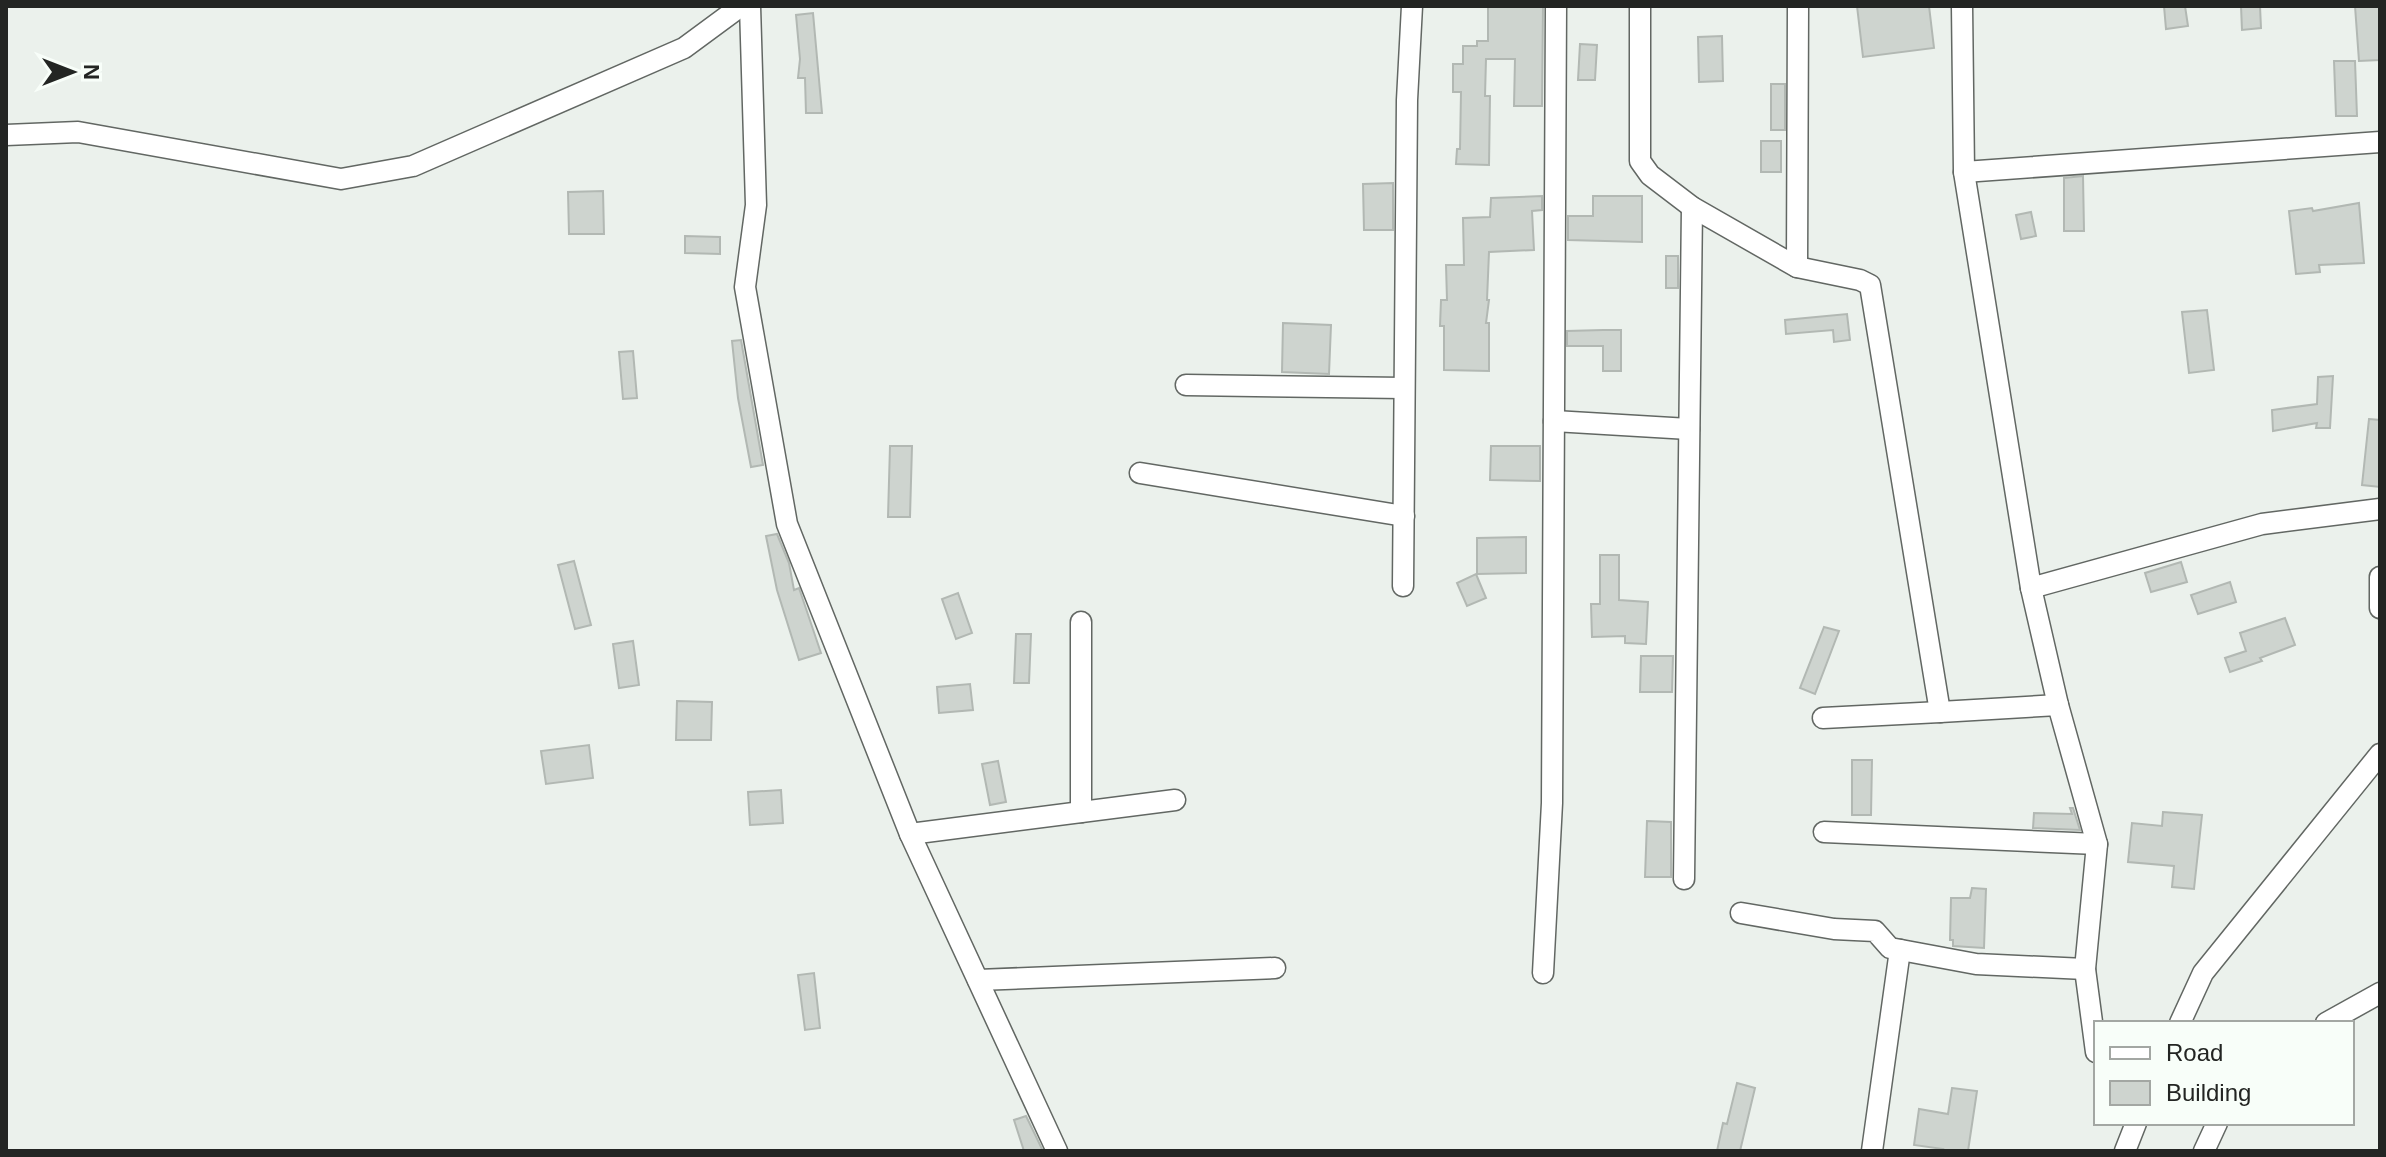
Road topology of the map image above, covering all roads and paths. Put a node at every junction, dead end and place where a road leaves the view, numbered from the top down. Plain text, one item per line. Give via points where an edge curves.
1 (741, 6) edge
2 (750, 6) edge
3 (1412, 6) edge
4 (1556, 6) edge
5 (1640, 6) edge
6 (1798, 6) edge
7 (1962, 6) edge
8 (6, 135) edge
9 (2380, 142) edge
10 (1964, 172) junction
11 (1692, 207) junction
12 (1797, 267) junction
13 (1186, 385) dead end
14 (1404, 388) junction
15 (1554, 421) junction
16 (1689, 429) junction
17 (1140, 473) dead end
18 (2380, 509) edge
19 (1404, 516) junction
20 (2380, 577) edge
21 (1403, 586) dead end
22 (2031, 588) junction
23 (2380, 608) edge
24 (1081, 622) dead end
25 (2058, 705) junction
26 (1940, 712) junction
27 (1823, 718) dead end
28 (2380, 754) edge
29 (1175, 800) dead end
30 (1081, 812) junction
31 (1824, 832) dead end
32 (910, 834) junction
33 (2097, 844) junction
34 (1684, 879) dead end
35 (1741, 913) dead end
36 (1900, 950) junction
37 (1275, 968) dead end
38 (2085, 969) junction
39 (1543, 973) dead end
40 (978, 980) junction
41 (2380, 993) edge
42 (2181, 1021) edge
43 (2330, 1021) edge
44 (2094, 1037) edge
45 (2135, 1125) edge
46 (2216, 1125) edge
47 (1057, 1151) edge
48 (1872, 1151) edge
49 (2125, 1151) edge
50 (2204, 1151) edge

1 - 8 street via 684,48 413,166 341,179 78,132
2 - 32 street via 756,205 745,287 787,524
3 - 14 street
4 - 15 street
5 - 11 street via 1640,161
6 - 12 street
7 - 10 street
9 - 10 street
10 - 22 street
11 - 12 street
11 - 16 street
12 - 26 street via 1870,285
13 - 14 street
14 - 19 street
15 - 16 street
15 - 39 street via 1552,803
16 - 34 street
17 - 19 street
18 - 22 street via 2262,524
19 - 21 street
20 - 23 street
22 - 25 street
24 - 30 street
25 - 26 street
25 - 33 street
26 - 27 street
28 - 42 street via 2203,973
29 - 30 street
30 - 32 street
31 - 33 street
32 - 40 street
33 - 38 street
35 - 36 street via 1875,931 1890,948
36 - 38 street via 1976,964
36 - 48 street
37 - 40 street
38 - 44 street
40 - 47 street
41 - 43 street
45 - 49 street
46 - 50 street

